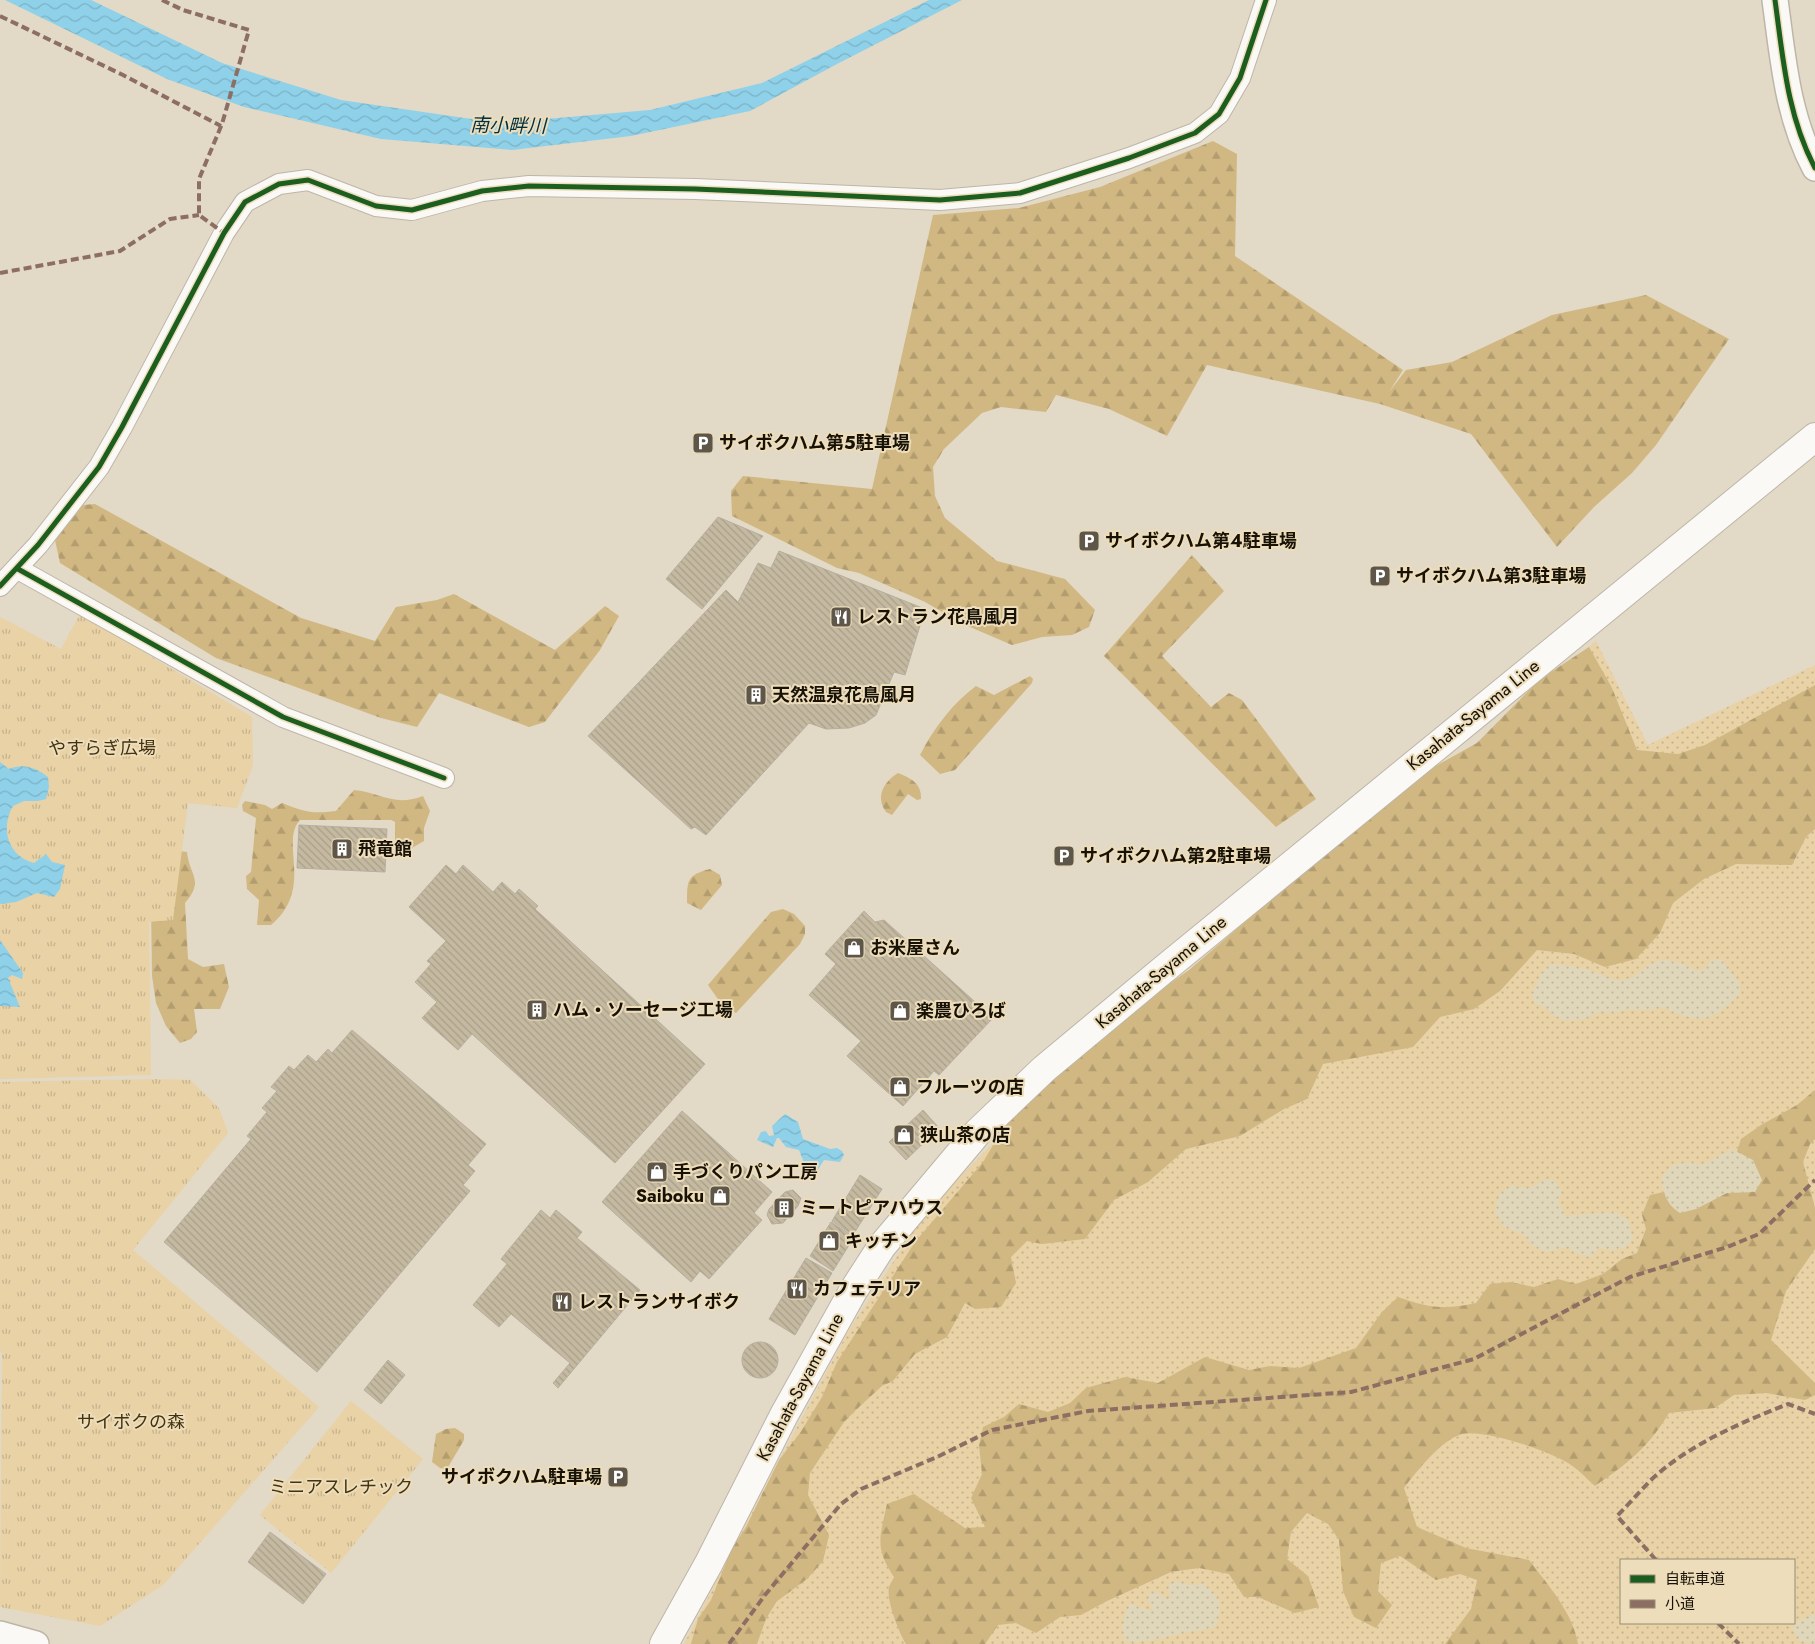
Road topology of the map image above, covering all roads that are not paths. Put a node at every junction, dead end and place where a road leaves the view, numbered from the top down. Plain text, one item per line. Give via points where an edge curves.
1 (1266, 0) edge
2 (1775, 0) edge
3 (1815, 168) edge
4 (1815, 437) edge
5 (18, 569) junction
6 (0, 586) edge
7 (444, 778) dead end
8 (0, 1634) edge
9 (36, 1644) edge
10 (664, 1644) edge

1 - 5 street via 1240,78 1219,114 1195,133 1020,193 940,200 695,189 529,186 482,191 412,210 376,206 308,180 279,184 245,202 224,233 99,466
2 - 3 street via 1795,122
4 - 10 main road, Kasahata-Sayama Line via 1171,963 1044,1069 978,1132 882,1246 853,1290
5 - 6 street
5 - 7 street via 283,717
8 - 9 street

